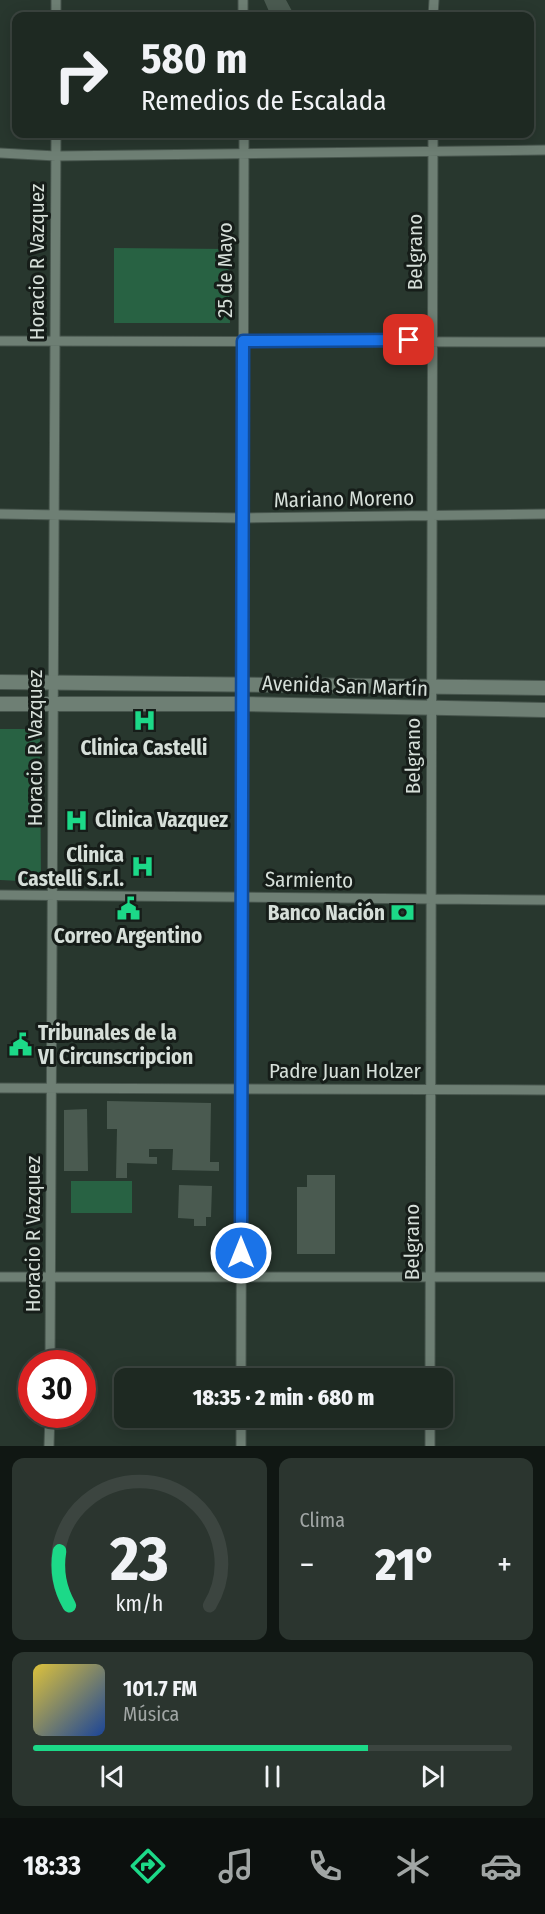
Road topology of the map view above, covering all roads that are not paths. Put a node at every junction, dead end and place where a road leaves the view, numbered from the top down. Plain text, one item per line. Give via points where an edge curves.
1 (56, 138) edge
2 (243, 138) edge
3 (433, 138) edge
4 (545, 150) edge
5 (433, 151) junction
6 (0, 153) edge
7 (244, 154) junction
8 (56, 156) junction
9 (433, 340) junction
10 (0, 341) edge
11 (55, 341) junction
12 (243, 341) junction
13 (545, 342) edge
14 (0, 514) edge
15 (545, 514) edge
16 (432, 515) junction
17 (54, 516) junction
18 (243, 519) junction
19 (0, 682) edge
20 (53, 683) junction
21 (242, 685) junction
22 (545, 688) edge
23 (432, 689) junction
24 (0, 704) edge
25 (242, 704) junction
26 (53, 705) junction
27 (432, 709) junction
28 (545, 710) edge
29 (0, 895) edge
30 (52, 896) junction
31 (242, 897) junction
32 (431, 900) junction
33 (545, 900) edge
34 (0, 1088) edge
35 (51, 1089) junction
36 (241, 1089) junction
37 (431, 1089) junction
38 (545, 1090) edge
39 (0, 1277) edge
40 (241, 1277) junction
41 (430, 1277) junction
42 (545, 1277) edge
43 (50, 1278) junction
44 (50, 1350) edge
45 (241, 1368) edge
46 (430, 1368) edge
47 (50, 1428) edge
48 (241, 1428) edge
49 (430, 1428) edge
50 (49, 1446) edge
51 (241, 1446) edge
52 (430, 1446) edge

1 - 8 street, Horacio R Vazquez
2 - 7 street, 25 de Mayo
3 - 5 street, Belgrano
4 - 5 street
5 - 7 street
5 - 9 street, Belgrano
6 - 8 street
7 - 8 street
7 - 12 street, 25 de Mayo
8 - 11 street, Horacio R Vazquez
9 - 12 street
9 - 13 street
9 - 16 street, Belgrano
10 - 11 street
11 - 12 street
11 - 17 street, Horacio R Vazquez
12 - 18 street, 25 de Mayo
14 - 17 street, Mariano Moreno
15 - 16 street, Mariano Moreno
16 - 18 street, Mariano Moreno
16 - 23 street, Belgrano
17 - 18 street, Mariano Moreno
17 - 20 street, Horacio R Vazquez
18 - 21 street, 25 de Mayo
19 - 20 main road, Avenida San Martín
20 - 21 main road, Avenida San Martín
20 - 26 street, Horacio R Vazquez
21 - 23 main road, Avenida San Martín
21 - 25 street, 25 de Mayo
22 - 23 main road, Avenida San Martín
23 - 27 street, Belgrano
24 - 26 main road, Avenida San Martín
25 - 26 main road, Avenida San Martín
25 - 27 main road, Avenida San Martín
25 - 31 street, 25 de Mayo
26 - 30 street, Horacio R Vazquez
27 - 28 main road, Avenida San Martín
27 - 32 street, Belgrano
29 - 30 street, Sarmiento
30 - 31 street, Sarmiento
30 - 35 street, Horacio R Vazquez
31 - 32 street, Sarmiento
31 - 36 street, 25 de Mayo
32 - 33 street, Sarmiento
32 - 37 street, Belgrano
34 - 35 street, Padre Juan Holzer
35 - 36 street, Padre Juan Holzer
35 - 43 street, Horacio R Vazquez
36 - 37 street, Padre Juan Holzer
36 - 40 street, 25 de Mayo
37 - 38 street, Padre Juan Holzer
37 - 41 street, Belgrano
39 - 43 street
40 - 41 street
40 - 43 street
40 - 45 street, 25 de Mayo
41 - 42 street
41 - 46 street, Belgrano
43 - 44 street, Horacio R Vazquez
47 - 50 street
48 - 51 street
49 - 52 street

